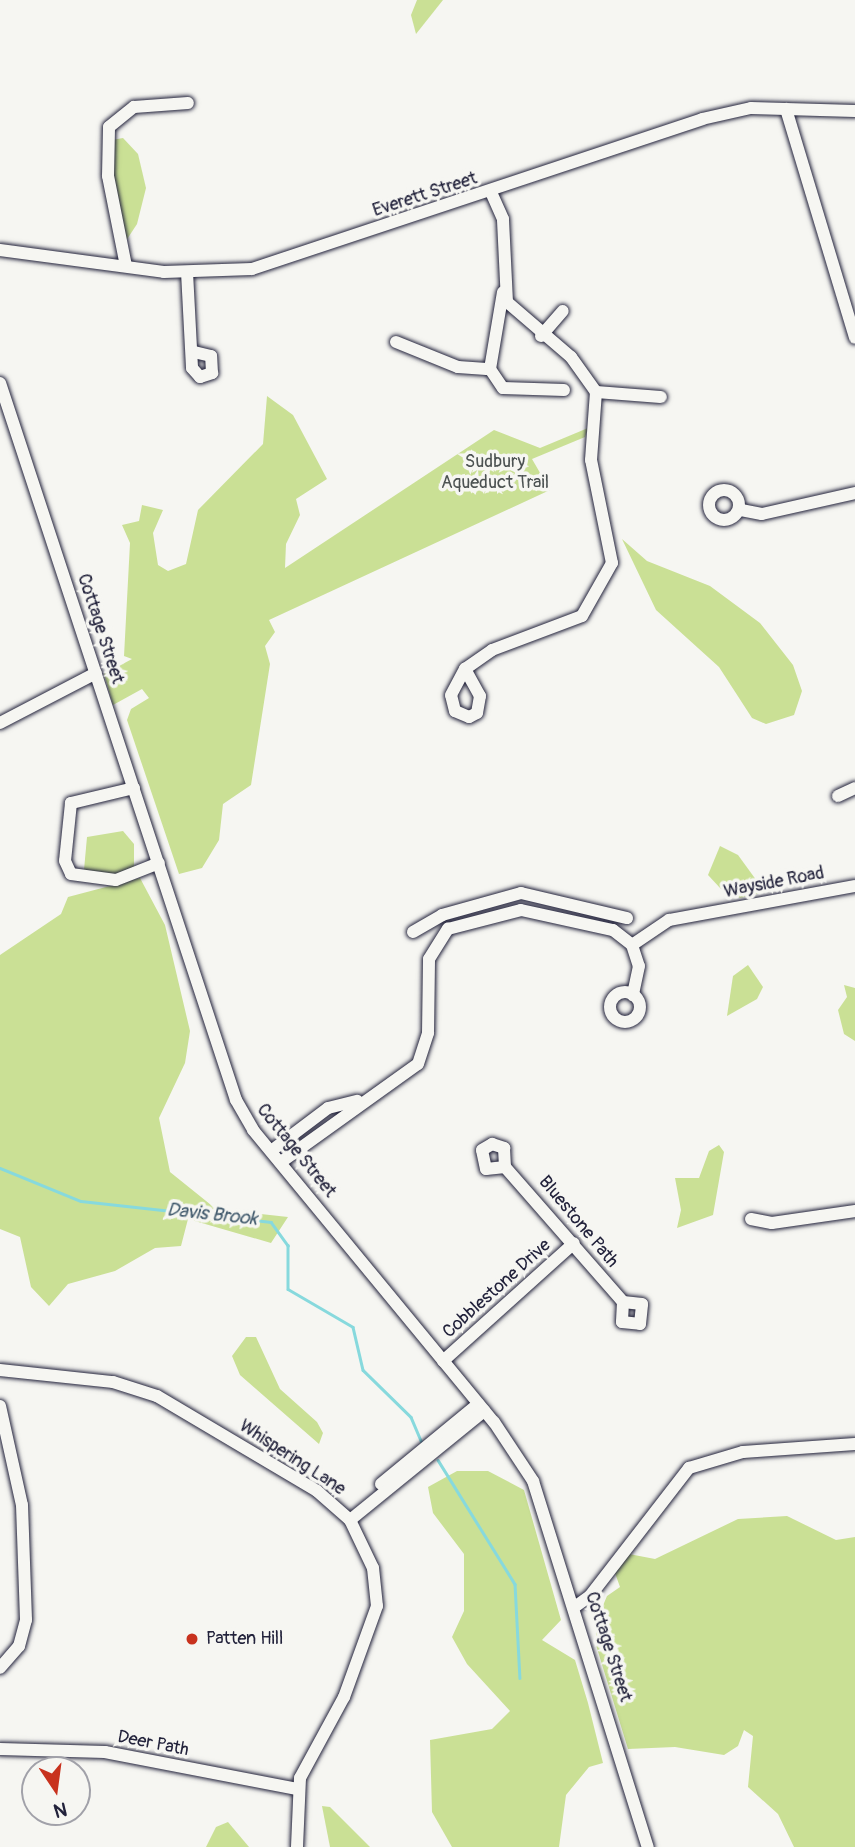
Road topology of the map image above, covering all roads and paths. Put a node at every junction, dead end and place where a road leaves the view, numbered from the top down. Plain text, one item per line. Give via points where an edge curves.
1 (188, 103) dead end
2 (786, 109) junction
3 (855, 111) edge
4 (491, 192) junction
5 (0, 250) edge
6 (126, 266) junction
7 (187, 272) junction
8 (503, 292) junction
9 (563, 311) dead end
10 (541, 336) junction
11 (855, 338) edge
12 (396, 342) dead end
13 (194, 352) dead end
14 (490, 369) junction
15 (0, 383) edge
16 (564, 390) dead end
17 (596, 392) junction
18 (661, 397) dead end
19 (855, 493) edge
20 (741, 510) dead end
21 (465, 669) dead end
22 (96, 673) junction
23 (0, 723) edge
24 (855, 788) edge
25 (134, 789) junction
26 (838, 796) dead end
27 (159, 863) junction
28 (855, 886) edge
29 (521, 893) junction
30 (586, 906) junction
31 (521, 910) junction
32 (627, 918) dead end
33 (434, 920) junction
34 (582, 922) junction
35 (413, 932) dead end
36 (442, 935) junction
37 (632, 945) junction
38 (633, 995) dead end
39 (363, 1100) junction
40 (271, 1151) junction
41 (281, 1162) junction
42 (505, 1167) dead end
43 (855, 1211) edge
44 (751, 1219) dead end
45 (574, 1243) junction
46 (623, 1302) dead end
47 (443, 1361) junction
48 (0, 1370) edge
49 (0, 1406) edge
50 (481, 1407) junction
51 (855, 1444) edge
52 (347, 1517) junction
53 (576, 1606) junction
54 (0, 1668) edge
55 (0, 1749) edge
56 (298, 1789) junction
57 (297, 1847) edge
58 (649, 1847) edge

1 - 6 street via 134,107 109,127 108,176
2 - 3 street, Everett Street
2 - 4 street, Everett Street via 702,118
2 - 11 street
4 - 7 street, Everett Street via 252,269
4 - 8 street via 503,219
5 - 6 street, Everett Street
6 - 7 street, Everett Street
7 - 13 street
8 - 10 street
8 - 14 street
9 - 10 street
10 - 17 street via 571,357
12 - 14 street via 470,370
14 - 16 street via 503,388
15 - 22 street, Cottage Street
17 - 18 street
17 - 21 street via 591,460 612,545 608,580 582,616 492,650
19 - 20 street via 762,514
22 - 23 street
22 - 25 street, Cottage Street
24 - 26 street
25 - 27 street, Cottage Street
25 - 27 street via 71,803 65,861 71,874 116,880
27 - 40 street, Cottage Street via 236,1100
28 - 37 street, Wayside Road via 650,928
29 - 30 street
29 - 31 street
29 - 33 street
30 - 32 street
30 - 34 street
31 - 34 street
31 - 36 street
33 - 35 street
33 - 36 street
34 - 37 street via 613,930
36 - 39 street via 425,976 425,1051 418,1063
37 - 38 street via 639,966
39 - 40 street via 328,1108
39 - 41 street
40 - 41 street, Cottage Street
41 - 47 street, Cottage Street
42 - 45 street, Bluestone Path
43 - 44 street via 772,1223
45 - 46 street, Bluestone Path
45 - 47 street, Cobblestone Drive
47 - 50 street, Cottage Street
48 - 52 street, Whispering Lane via 144,1391 310,1486
49 - 54 street via 22,1504 26,1620 19,1646
50 - 52 street
50 - 53 street, Cottage Street via 539,1494
51 - 53 street via 743,1452 689,1468 590,1596
52 - 56 street, Whispering Lane via 373,1569 377,1606 349,1687
53 - 58 street, Cottage Street
55 - 56 street, Deer Path via 105,1752
56 - 57 street, Whispering Lane

